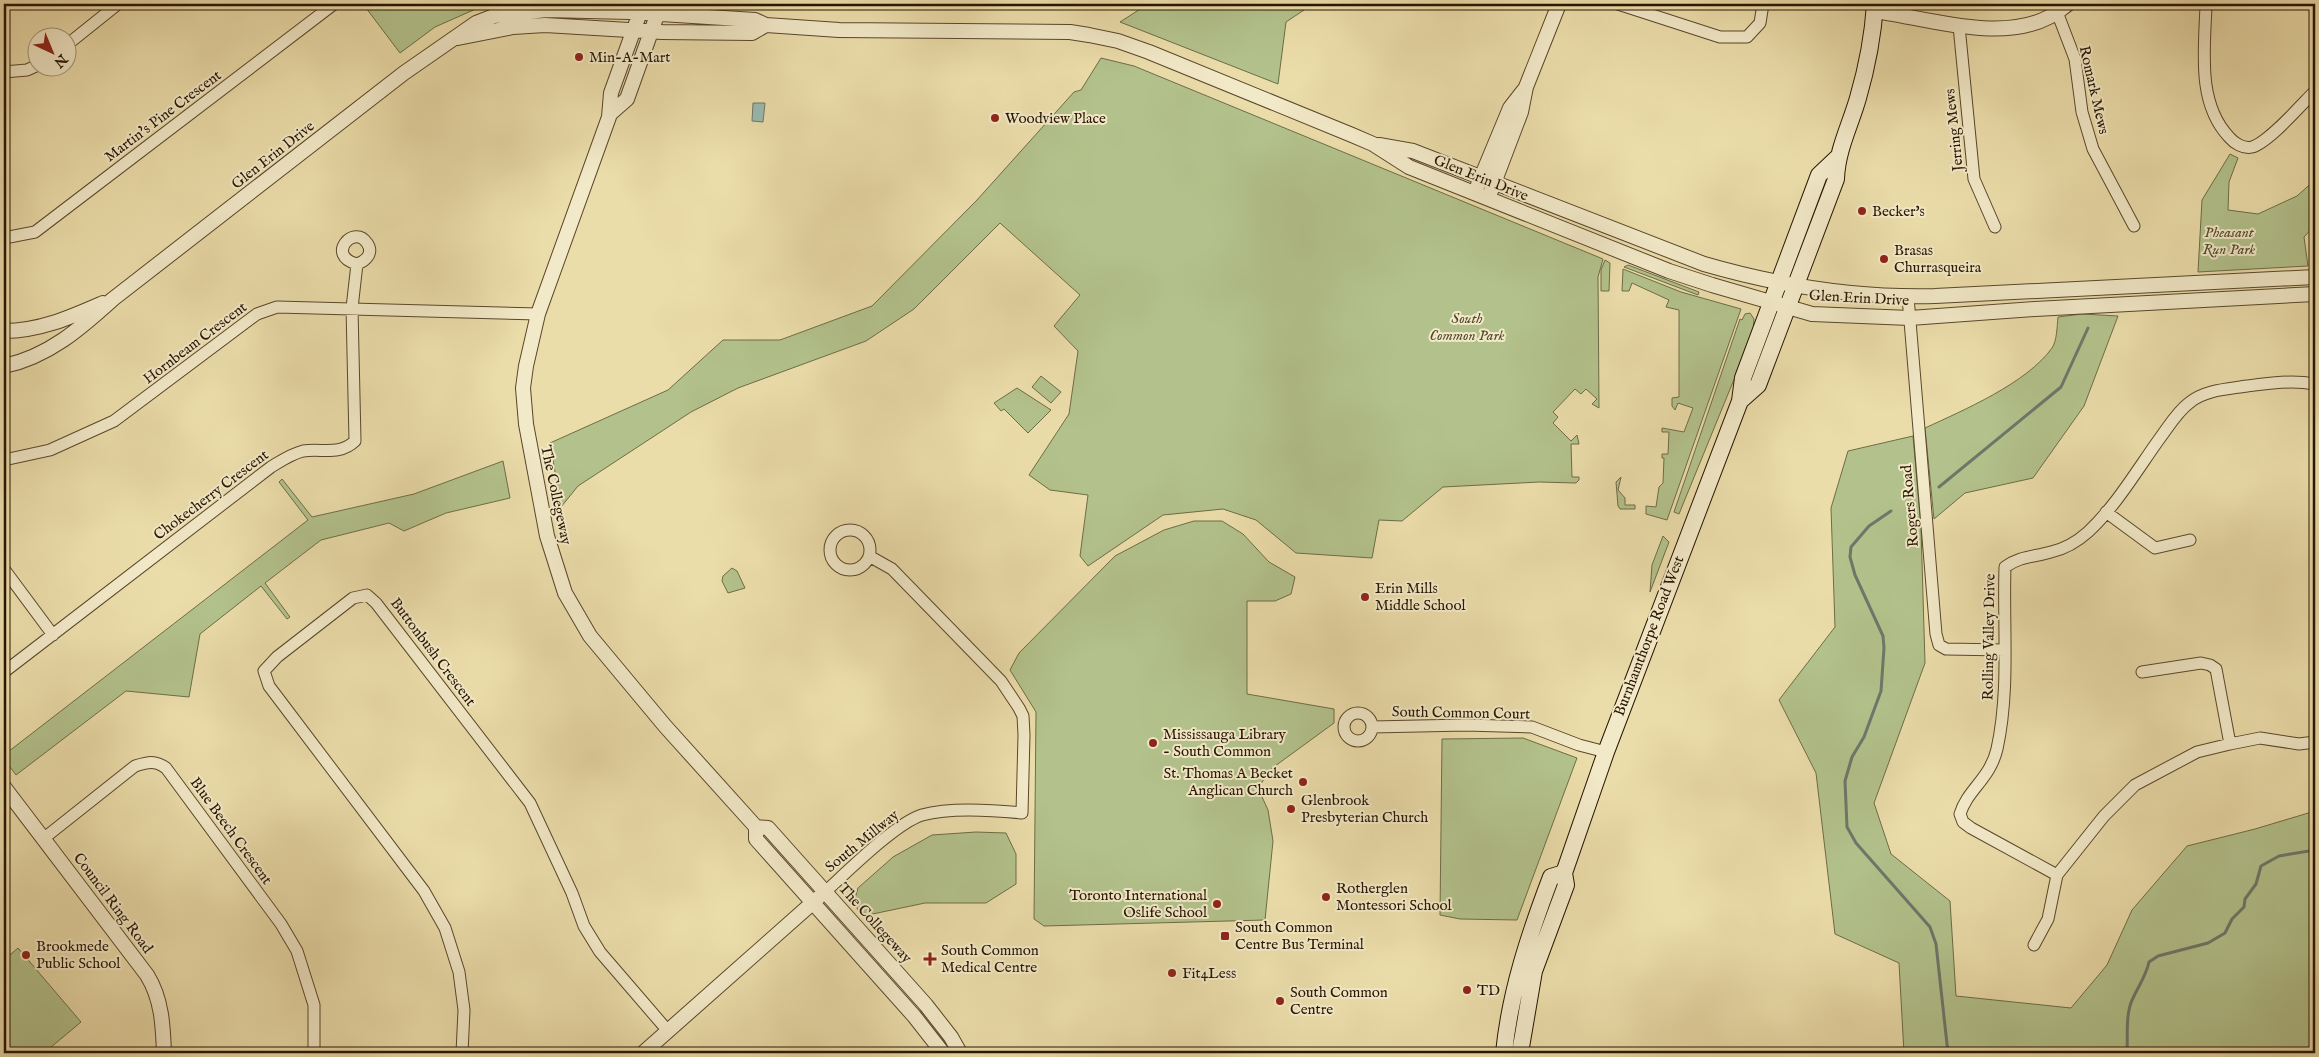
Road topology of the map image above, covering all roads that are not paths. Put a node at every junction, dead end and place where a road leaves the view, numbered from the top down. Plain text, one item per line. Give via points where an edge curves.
1 (118, 4) edge
2 (334, 4) edge
3 (1559, 4) edge
4 (1618, 4) edge
5 (1763, 4) edge
6 (2206, 4) edge
7 (1875, 7) edge
8 (642, 8) edge
9 (2063, 8) edge
10 (659, 9) edge
11 (766, 25) junction
12 (1959, 26) junction
13 (633, 30) junction
14 (651, 31) junction
15 (78, 36) edge
16 (454, 39) junction
17 (28, 70) edge
18 (4, 72) edge
19 (2315, 91) edge
20 (611, 113) junction
21 (1373, 144) junction
22 (1837, 158) junction
23 (1488, 180) junction
24 (1481, 196) junction
25 (2134, 226) dead end
26 (1995, 227) dead end
27 (4, 238) edge
28 (356, 264) dead end
29 (2315, 277) edge
30 (1779, 283) junction
31 (1795, 286) junction
32 (2315, 294) edge
33 (1908, 297) junction
34 (113, 299) junction
35 (1772, 302) junction
36 (1788, 307) junction
37 (352, 308) junction
38 (538, 314) junction
39 (1910, 318) junction
40 (4, 331) edge
41 (4, 366) edge
42 (2315, 384) edge
43 (1740, 401) junction
44 (4, 460) edge
45 (2106, 512) junction
46 (2190, 540) dead end
47 (869, 556) dead end
48 (4, 569) edge
49 (53, 635) junction
50 (2005, 650) junction
51 (4, 672) edge
52 (2142, 672) dead end
53 (1372, 727) dead end
54 (2315, 742) edge
55 (2230, 744) junction
56 (1606, 752) junction
57 (4, 787) edge
58 (756, 827) junction
59 (43, 839) junction
60 (1564, 873) junction
61 (2058, 875) junction
62 (825, 892) junction
63 (812, 903) junction
64 (2034, 945) dead end
65 (668, 1031) junction
66 (164, 1053) edge
67 (314, 1053) edge
68 (462, 1053) edge
69 (643, 1053) edge
70 (944, 1053) edge
71 (960, 1053) edge
72 (1504, 1053) edge
73 (1520, 1053) edge

1 - 15 street
2 - 27 street, Martin's Pine Crescent via 35,232
3 - 23 street via 1526,87 1521,112
4 - 5 street via 1720,37 1747,37 1760,23
6 - 19 street via 2205,88 2224,132 2238,145 2250,148 2262,142
7 - 12 street
7 - 22 main road, Burnhamthorpe Road West via 1866,68
8 - 10 street, Glen Erin Drive
8 - 13 street, The Collegeway
8 - 16 street, Glen Erin Drive via 546,10 494,16 476,23
9 - 12 street via 2041,20 2004,29
9 - 25 street, Romark Mews via 2092,148
10 - 11 street, Glen Erin Drive via 755,20
10 - 14 street, The Collegeway
11 - 14 street, Glen Erin Drive via 752,33
11 - 21 street, Glen Erin Drive via 856,31 1070,32 1118,41
12 - 26 street, Jerring Mews via 1974,179
13 - 14 street, Glen Erin Drive
13 - 16 street, Glen Erin Drive via 545,25 513,27
13 - 20 street, The Collegeway via 611,93
14 - 20 street, The Collegeway via 627,99
16 - 34 street, Glen Erin Drive via 412,67
17 - 18 street
20 - 38 street, The Collegeway
21 - 23 street, Glen Erin Drive via 1413,150
21 - 24 street, Glen Erin Drive via 1409,166
22 - 30 main road, Burnhamthorpe Road West via 1819,175
22 - 31 main road, Burnhamthorpe Road West via 1836,179
23 - 24 street
23 - 30 street, Glen Erin Drive via 1679,256
24 - 35 street, Glen Erin Drive via 1669,271
28 - 37 street, Chokecherry Crescent
29 - 33 street, Glen Erin Drive
30 - 31 street, Glen Erin Drive
30 - 35 main road, Burnhamthorpe Road West
31 - 33 street, Glen Erin Drive via 1847,294
31 - 36 main road, Burnhamthorpe Road West
32 - 39 street, Glen Erin Drive
33 - 39 street, Rogers Road
34 - 40 street, Glen Erin Drive via 54,324
34 - 41 street, Glen Erin Drive via 78,331 57,345
35 - 36 street, Glen Erin Drive
35 - 43 main road, Burnhamthorpe Road West via 1743,378
36 - 39 street, Glen Erin Drive via 1812,314
36 - 43 main road, Burnhamthorpe Road West via 1758,385
37 - 38 street, Hornbeam Crescent
37 - 44 street, Hornbeam Crescent via 278,307 257,314 114,421 50,450
37 - 49 street, Chokecherry Crescent via 355,441 347,449 303,452 284,458
38 - 58 street, The Collegeway via 526,366 524,408 548,536 564,593 604,655
39 - 50 street, Rogers Road via 1939,644 1946,649
42 - 45 street, Rolling Valley Drive via 2292,381 2261,384 2203,395 2189,402
43 - 56 main road, Burnhamthorpe Road West
45 - 46 street via 2155,548
45 - 50 street, Rolling Valley Drive via 2087,533 2070,545 2015,559 2005,567
47 - 62 street, South Millway via 892,569 1001,681 1019,708 1024,735 1022,813 954,812 921,816 901,827
48 - 49 street
49 - 51 street, Chokecherry Crescent
50 - 61 street, Rolling Valley Drive via 1997,750 1989,771 1963,803 1960,814 1963,822 1971,828
52 - 55 street via 2201,663 2216,669
53 - 56 street, South Common Court via 1532,727
54 - 55 street via 2299,744 2260,738
55 - 61 street via 2197,752 2135,785 2104,816
56 - 60 main road, Burnhamthorpe Road West
57 - 59 street, Council Ring Road
58 - 62 street, The Collegeway via 768,828
58 - 63 street, The Collegeway via 756,839
59 - 66 street, Council Ring Road via 154,986 160,1008
59 - 67 street, Blue Beech Crescent via 135,766 158,762 166,768 281,924 297,951 314,1005
60 - 72 main road, Burnhamthorpe Road West via 1551,877 1536,918 1513,994
60 - 73 main road, Burnhamthorpe Road West via 1566,885 1534,971
61 - 64 street via 2048,919
62 - 63 street, South Millway
62 - 71 street, The Collegeway via 926,1005
63 - 65 street, South Millway
63 - 70 street, The Collegeway
65 - 68 street, Buttonbush Crescent via 600,952 584,926 530,803 367,594 352,598 264,671 269,686 424,891 445,928 459,972 464,1010
65 - 69 street, South Millway

